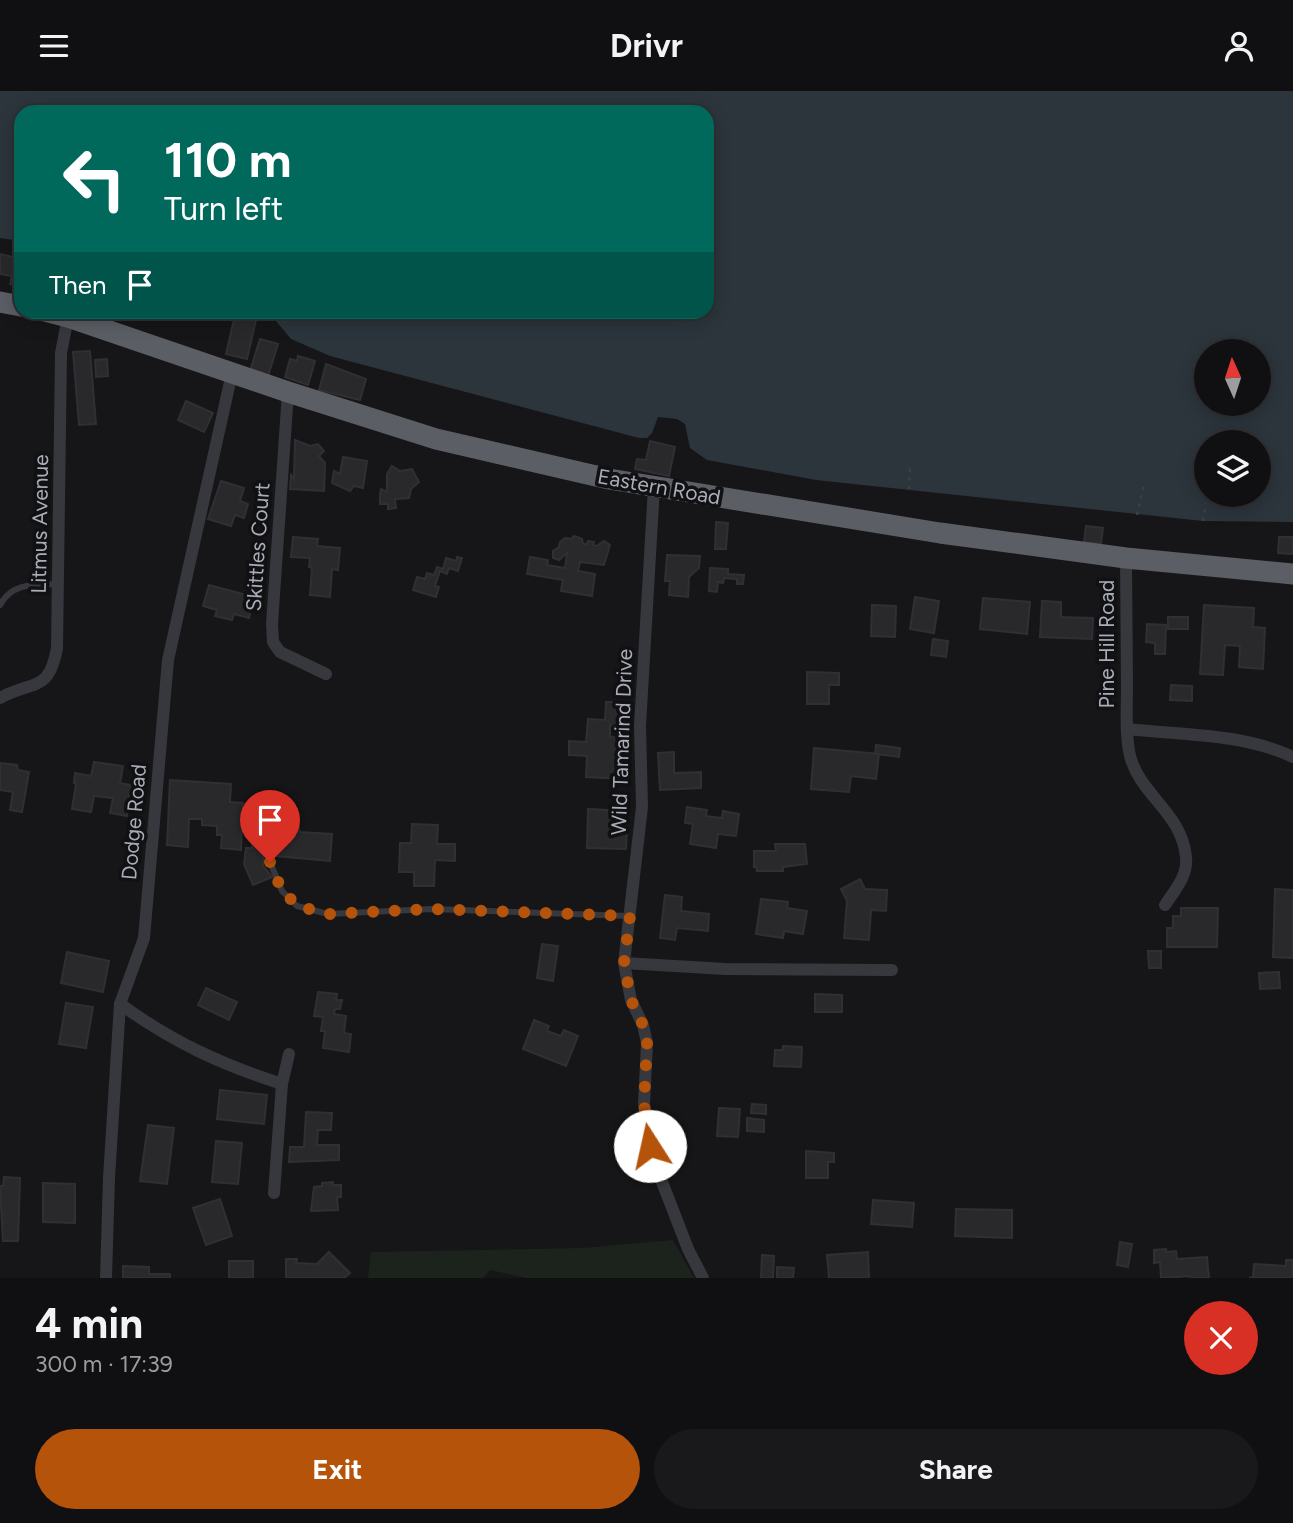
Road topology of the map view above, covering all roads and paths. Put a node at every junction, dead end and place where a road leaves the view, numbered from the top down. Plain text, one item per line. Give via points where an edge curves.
1 (68, 319) edge
2 (74, 319) edge
3 (232, 373) junction
4 (288, 393) junction
5 (910, 465) dead end
6 (1144, 484) dead end
7 (654, 487) junction
8 (909, 489) dead end
9 (1205, 507) edge
10 (1137, 515) dead end
11 (1203, 521) dead end
12 (1126, 558) junction
13 (1293, 574) edge
14 (58, 584) junction
15 (0, 605) edge
16 (326, 674) dead end
17 (0, 698) edge
18 (1127, 729) junction
19 (1293, 757) edge
20 (270, 862) dead end
21 (1165, 905) dead end
22 (630, 916) junction
23 (624, 963) junction
24 (892, 970) dead end
25 (120, 1004) junction
26 (289, 1054) dead end
27 (282, 1084) junction
28 (274, 1193) dead end
29 (106, 1278) edge
30 (703, 1278) edge

1 - 14 street, Litmus Avenue via 61,353
2 - 3 highway, Eastern Road
3 - 4 highway, Eastern Road
3 - 25 street, Dodge Road via 168,660 144,938
4 - 7 highway, Eastern Road via 436,439
4 - 16 street, Skittles Court via 274,642 280,652
5 - 8 path
6 - 10 path
7 - 12 highway, Eastern Road
7 - 22 street, Wild Tamarind Drive via 640,726 642,807
9 - 11 path
12 - 13 highway, Eastern Road
12 - 18 street, Pine Hill Road
14 - 15 lane via 12,590
14 - 17 street, Litmus Avenue via 54,668 43,682
18 - 19 street, Pine Hill Road via 1245,741
18 - 21 street, Pine Hill Road via 1130,758 1143,784 1169,813 1184,842 1184,877
20 - 22 lane via 282,891 298,906 328,914 432,909
22 - 23 street, Wild Tamarind Drive
23 - 24 street
23 - 30 street, Wild Tamarind Drive via 647,1043 644,1104 650,1146
25 - 27 street via 201,1054
25 - 29 street, Dodge Road
26 - 27 street
27 - 28 street

